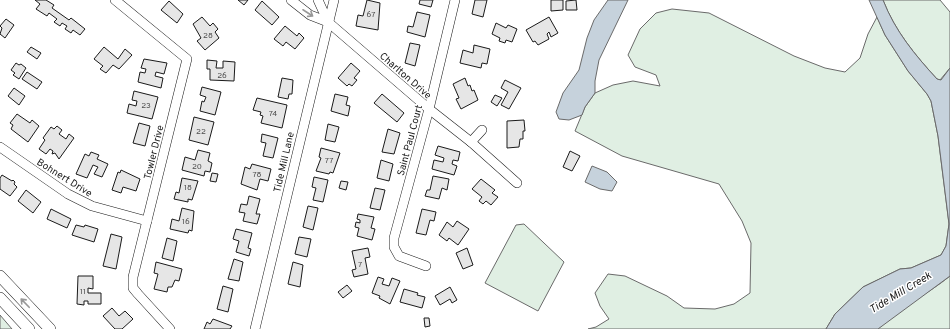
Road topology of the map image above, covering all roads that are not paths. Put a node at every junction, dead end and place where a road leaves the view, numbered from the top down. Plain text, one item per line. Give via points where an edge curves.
1 (115, 0) edge
2 (291, 0) edge
3 (318, 0) edge
4 (334, 0) edge
5 (455, 0) edge
6 (328, 22) junction
7 (429, 109) junction
8 (482, 130) dead end
9 (471, 142) junction
10 (0, 147) edge
11 (518, 184) dead end
12 (147, 221) junction
13 (426, 266) dead end
14 (0, 276) edge
15 (0, 298) edge
16 (29, 329) edge
17 (50, 329) edge
18 (170, 329) edge
19 (255, 329) edge

1 - 12 street, Towler Drive via 187,59
2 -> 6 street, Charlton Drive via 310,15
3 - 6 street, Charlton Drive
4 - 6 street, Tide Mill Lane
5 - 7 street, Saint Paul Court
6 - 7 street, Charlton Drive
6 - 19 street, Tide Mill Lane
7 - 9 street, Charlton Drive
7 - 13 street, Saint Paul Court via 394,242 399,256
8 - 9 street
9 - 11 street, Charlton Drive
10 - 12 street, Bohnert Drive via 68,194 92,206
12 - 18 street, Towler Drive via 133,277 134,288
17 -> 14 main road
15 - 16 main road

